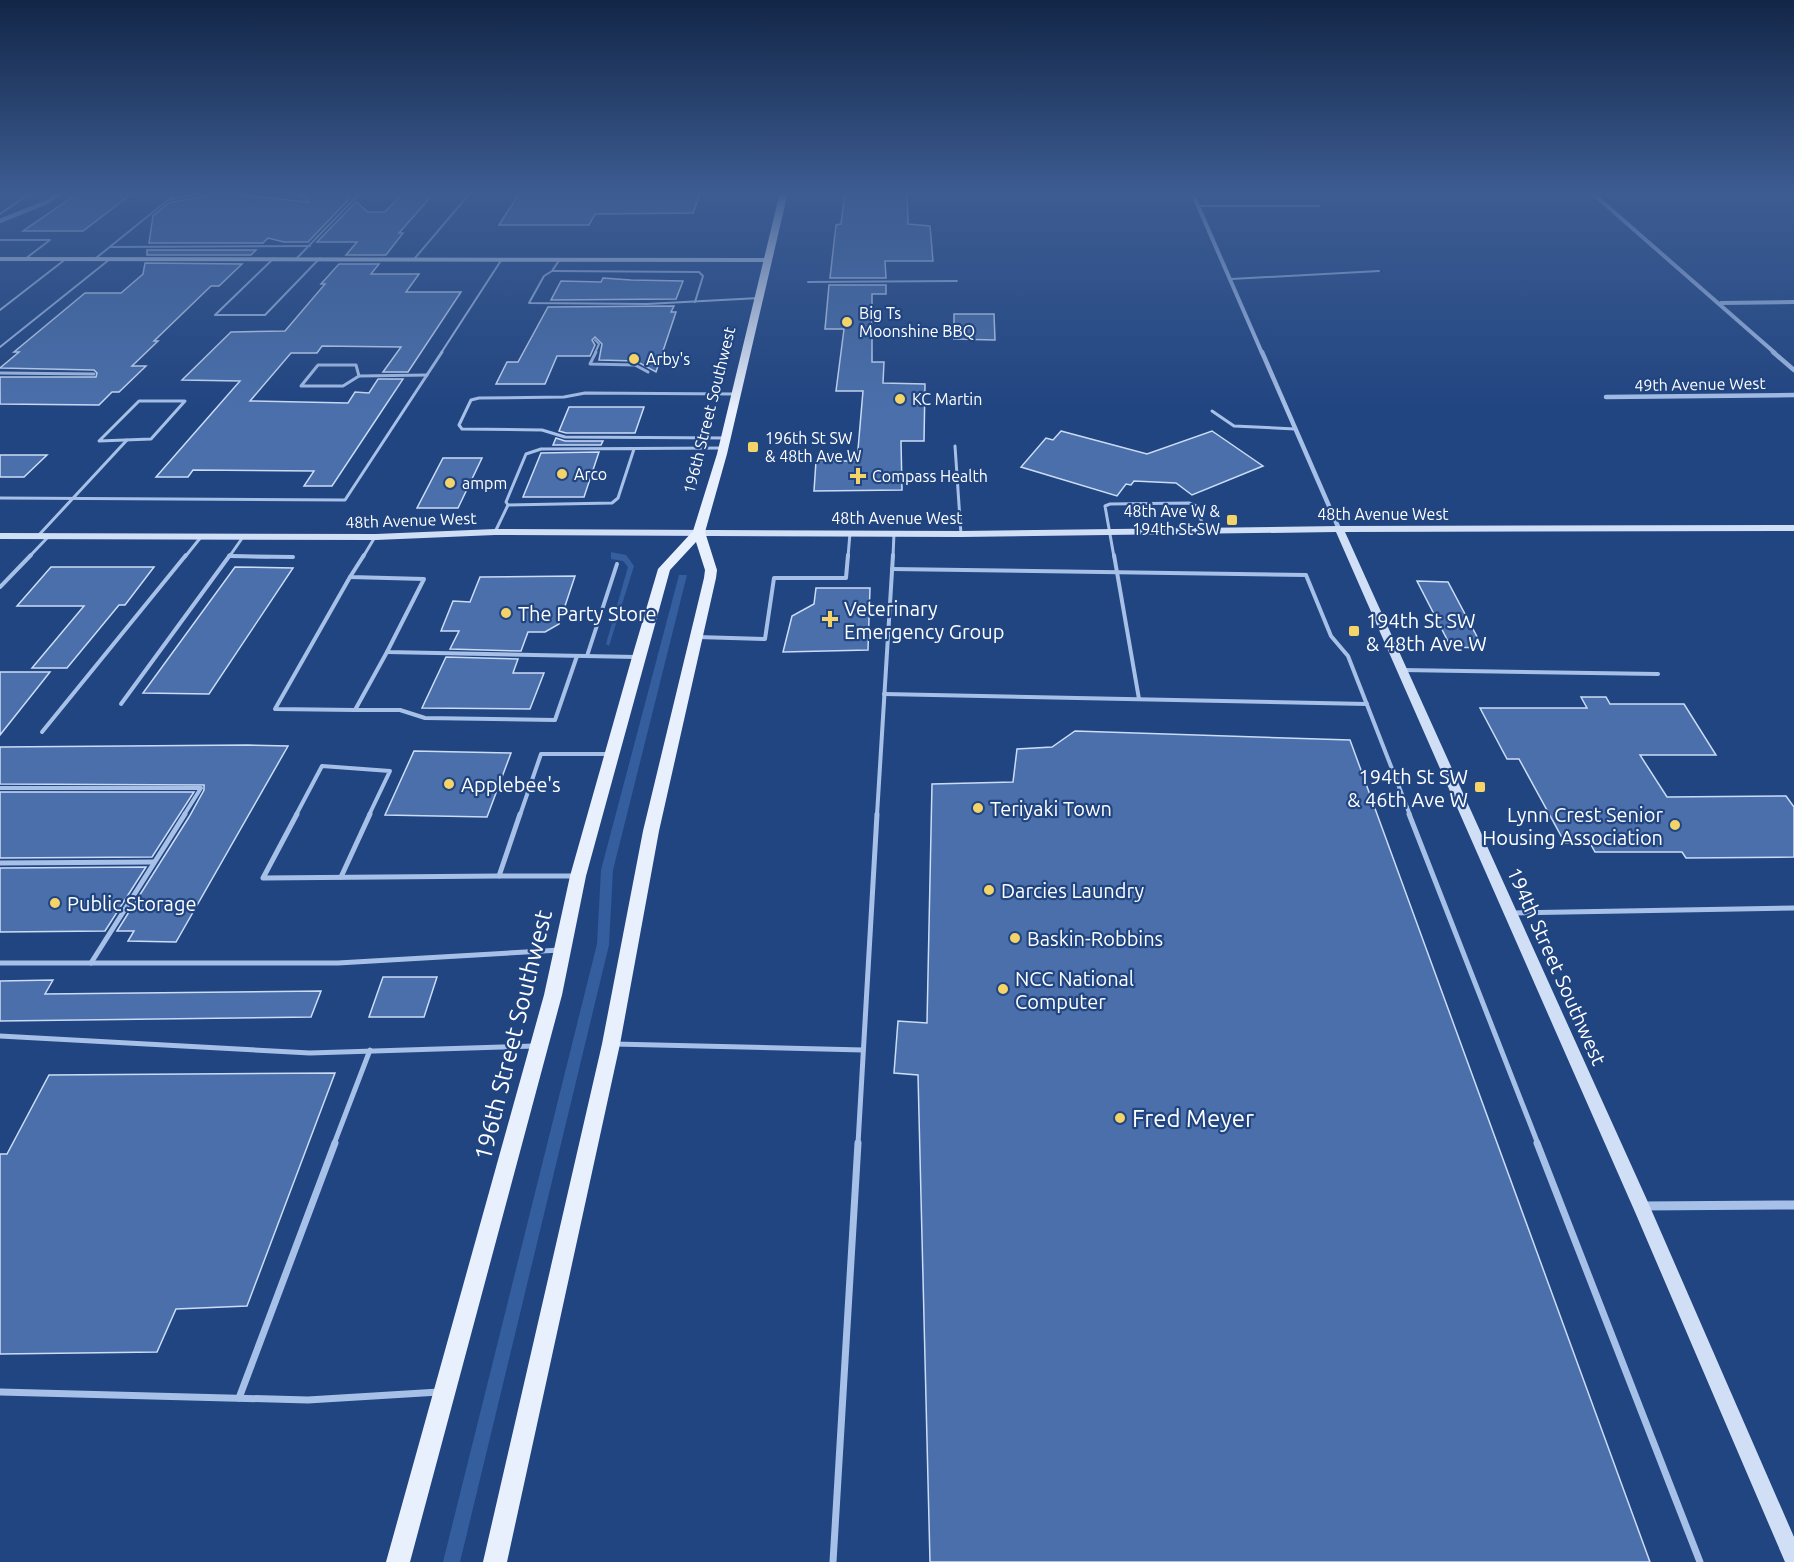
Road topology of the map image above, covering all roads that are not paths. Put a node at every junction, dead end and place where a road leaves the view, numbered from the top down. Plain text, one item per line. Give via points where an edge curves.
1 (58, 265) edge
2 (102, 265) edge
3 (267, 265) edge
4 (313, 265) edge
5 (498, 265) edge
6 (556, 265) edge
7 (766, 265) edge
8 (1225, 265) edge
9 (1676, 265) edge
10 (552, 271) junction
11 (1379, 271) dead end
12 (1231, 279) junction
13 (957, 281) dead end
14 (808, 282) dead end
15 (759, 298) junction
16 (695, 302) junction
17 (1794, 302) edge
18 (1721, 303) junction
19 (0, 309) edge
20 (595, 340) dead end
21 (0, 347) edge
22 (1788, 364) junction
23 (1794, 364) edge
24 (1794, 370) edge
25 (648, 372) dead end
26 (0, 373) edge
27 (94, 374) dead end
28 (427, 375) junction
29 (359, 376) junction
30 (736, 394) junction
31 (1794, 395) edge
32 (1606, 397) dead end
33 (1212, 411) dead end
34 (1295, 429) junction
35 (128, 440) junction
36 (725, 443) junction
37 (955, 446) dead end
38 (634, 449) junction
39 (0, 498) edge
40 (73, 498) junction
41 (508, 505) junction
42 (1794, 528) edge
43 (1338, 529) junction
44 (1205, 531) junction
45 (495, 532) junction
46 (699, 532) junction
47 (1111, 532) junction
48 (850, 533) junction
49 (894, 533) junction
50 (961, 534) junction
51 (0, 536) edge
52 (37, 537) junction
53 (48, 537) junction
54 (201, 537) junction
55 (243, 537) junction
56 (376, 537) junction
57 (229, 556) junction
58 (292, 557) dead end
59 (616, 564) dead end
60 (892, 569) junction
61 (1117, 572) junction
62 (350, 577) junction
63 (0, 587) edge
64 (696, 637) junction
65 (387, 652) junction
66 (577, 656) junction
67 (587, 656) junction
68 (639, 657) junction
69 (1401, 670) junction
70 (1658, 674) dead end
71 (884, 694) junction
72 (1139, 699) junction
73 (121, 704) dead end
74 (1367, 704) junction
75 (356, 710) junction
76 (42, 732) dead end
77 (612, 754) junction
78 (0, 788) edge
79 (154, 862) junction
80 (0, 863) edge
81 (499, 876) junction
82 (578, 876) junction
83 (342, 877) junction
84 (1794, 908) edge
85 (1510, 913) junction
86 (562, 950) junction
87 (0, 963) edge
88 (91, 963) junction
89 (0, 1036) edge
90 (610, 1044) junction
91 (538, 1046) junction
92 (370, 1050) junction
93 (863, 1050) junction
94 (1794, 1205) edge
95 (1641, 1206) junction
96 (0, 1392) edge
97 (444, 1392) junction
98 (239, 1398) junction
99 (1794, 1560) edge
100 (398, 1562) edge
101 (495, 1562) edge
102 (833, 1562) edge
103 (1700, 1562) edge

1 - 19 lane
2 - 21 lane
3 - 4 lane via 215,315 265,315
5 - 28 lane
6 - 10 lane
7 - 15 main road, 196th Street Southwest
8 - 12 street, 194th Street Southwest
9 - 18 street
10 - 16 lane via 699,272 704,276
10 - 16 lane via 544,276 529,303
11 - 12 lane
12 - 34 street, 194th Street Southwest
13 - 14 lane
15 - 16 lane
15 - 30 main road, 196th Street Southwest
17 - 18 street
18 - 22 street
20 - 25 lane via 598,344 590,364 635,365
22 - 23 lane
22 - 24 street
26 - 27 lane
28 - 29 lane
28 - 40 lane via 345,500
29 - 29 lane via 356,365 318,365 301,386 343,386
30 - 36 main road, 196th Street Southwest
30 - 36 lane via 585,393 564,397 479,398 471,400 459,425 462,429 542,430 565,437
31 - 32 street, 49th Avenue West
33 - 34 lane via 1234,426
34 - 43 street, 194th Street Southwest
35 - 35 lane via 151,439 185,401 139,401 99,441
35 - 40 lane
36 - 38 lane
36 - 46 main road, 196th Street Southwest
37 - 50 lane
38 - 41 lane via 618,498 612,503
38 - 41 lane via 530,451 505,499
39 - 40 lane
40 - 52 lane
41 - 45 lane
42 - 43 street, 48th Avenue West
43 - 44 street, 48th Avenue West
43 - 69 street, 194th Street Southwest
44 - 47 street, 48th Avenue West
44 - 47 lane via 1196,506 1189,503 1132,503 1105,506
45 - 46 street, 48th Avenue West
45 - 56 street, 48th Avenue West
46 - 48 street, 48th Avenue West
46 - 64 main road via 711,570
46 - 68 main road, 196th Street Southwest via 664,569
47 - 50 street, 48th Avenue West
47 - 61 lane
48 - 49 street, 48th Avenue West
48 - 64 lane via 846,578 774,578 765,639
49 - 50 street, 48th Avenue West
49 - 60 lane
51 - 52 street, 48th Avenue West
52 - 53 street, 48th Avenue West
53 - 54 street, 48th Avenue West
53 - 63 lane
54 - 55 street, 48th Avenue West
54 - 76 lane
55 - 56 street, 48th Avenue West
55 - 57 lane
56 - 62 lane
57 - 58 lane
57 - 73 lane
59 - 67 lane
60 - 61 lane
60 - 71 lane
61 - 72 lane
61 - 74 lane via 1306,575 1331,636 1348,656
62 - 65 lane via 424,579
62 - 75 lane via 275,709
64 - 90 main road via 651,831
65 - 66 lane
65 - 75 lane
66 - 67 lane
66 - 75 lane via 555,720 425,718 400,710
67 - 68 lane
68 - 77 main road, 196th Street Southwest
69 - 70 lane
69 - 85 street, 194th Street Southwest
71 - 72 lane
71 - 93 lane
72 - 74 lane
74 - 103 lane
77 - 81 lane via 541,754
77 - 82 main road, 196th Street Southwest
78 - 79 lane via 201,788
79 - 80 lane
79 - 88 lane
81 - 82 lane
81 - 83 lane
82 - 86 main road, 196th Street Southwest
83 - 83 lane via 263,878 322,766 390,771
84 - 85 lane
85 - 95 street, 194th Street Southwest
86 - 88 lane via 338,963
86 - 91 main road, 196th Street Southwest
87 - 88 lane
89 - 92 lane via 310,1053
90 - 93 lane
90 - 101 main road
91 - 92 lane
91 - 97 main road, 196th Street Southwest
92 - 98 lane
93 - 102 lane
94 - 95 street
95 - 99 street, 194th Street Southwest
96 - 98 lane
97 - 98 lane via 308,1400
97 - 100 main road, 196th Street Southwest

